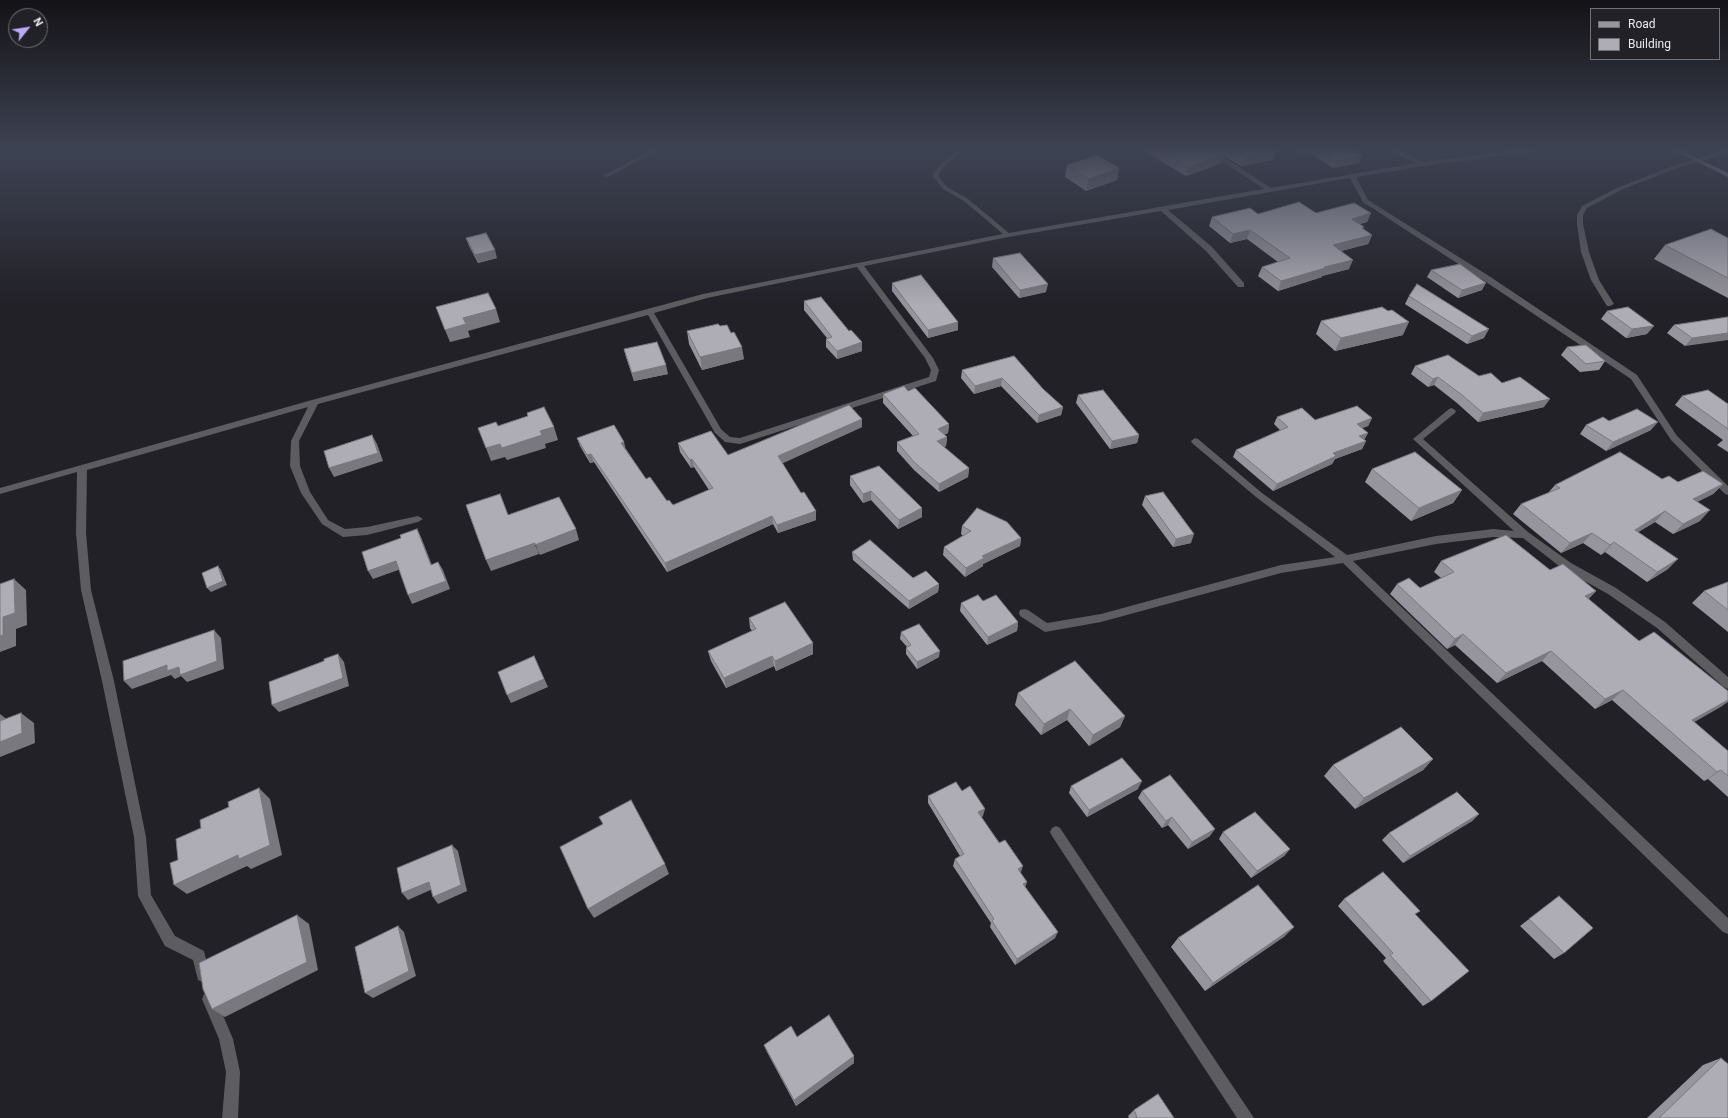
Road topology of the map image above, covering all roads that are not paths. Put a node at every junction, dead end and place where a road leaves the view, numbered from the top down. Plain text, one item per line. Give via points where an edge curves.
1 (967, 201) edge
2 (1206, 201) edge
3 (1365, 201) edge
4 (1594, 201) edge
5 (1162, 208) junction
6 (1008, 235) junction
7 (860, 264) junction
8 (1241, 285) dead end
9 (1610, 304) dead end
10 (650, 312) junction
11 (315, 402) junction
12 (1452, 411) dead end
13 (1195, 441) dead end
14 (82, 468) junction
15 (0, 491) edge
16 (1728, 492) edge
17 (418, 519) dead end
18 (1525, 535) junction
19 (1345, 559) junction
20 (1024, 613) dead end
21 (1728, 684) edge
22 (1056, 832) dead end
23 (1728, 927) edge
24 (230, 1118) edge
25 (1246, 1118) edge

1 - 6 street
2 - 5 street
3 - 16 street via 1634,377 1674,438
4 - 9 street via 1584,207 1580,215 1580,224 1585,252 1595,280
5 - 6 street
5 - 8 street via 1209,249
6 - 7 street
7 - 10 street via 706,296
7 - 10 street via 929,358 935,370 933,379 740,441 728,440 718,431
10 - 11 street
11 - 14 street
11 - 17 street via 295,441 295,466 306,493 325,522 343,533 367,531
12 - 18 street via 1417,439
13 - 19 street via 1259,495
14 - 15 street
14 - 24 street via 81,533 86,590 140,837 146,896 170,940 199,956 209,998 226,1040 233,1072
18 - 19 street via 1493,533 1436,540
18 - 21 street via 1567,566 1612,591 1661,625
19 - 20 street via 1282,569 1102,618 1045,628
19 - 23 street
22 - 25 street

